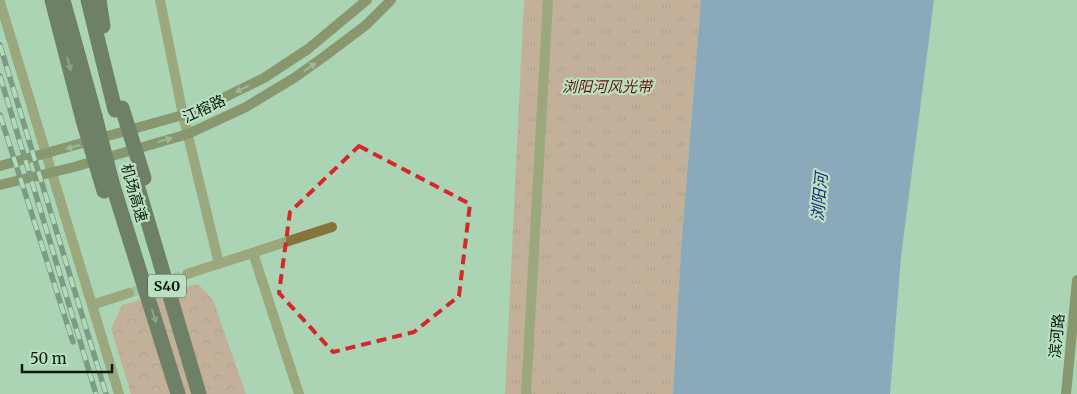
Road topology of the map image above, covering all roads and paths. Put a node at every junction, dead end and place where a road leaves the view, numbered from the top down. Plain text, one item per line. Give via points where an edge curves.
1 (52, 0) edge
2 (63, 0) edge
3 (88, 0) edge
4 (99, 0) edge
5 (160, 0) edge
6 (368, 0) edge
7 (391, 0) edge
8 (548, 0) edge
9 (0, 2) edge
10 (119, 109) junction
11 (183, 115) junction
12 (89, 118) junction
13 (188, 134) junction
14 (46, 154) junction
15 (0, 166) edge
16 (52, 172) junction
17 (0, 185) edge
18 (332, 227) dead end
19 (253, 252) junction
20 (219, 264) junction
21 (187, 274) tunnel mouth
22 (1077, 280) edge
23 (129, 293) tunnel mouth
24 (92, 305) junction
25 (119, 394) edge
26 (178, 394) edge
27 (199, 394) edge
28 (299, 394) edge
29 (526, 394) edge
30 (1066, 394) edge

1 -> 12 highway
2 - 12 highway, 机场高速 / S40
3 - 10 highway, 机场高速 / S40
4 - 10 highway
5 - 11 street
6 -> 11 main road, 江榕路 via 308,49 264,78
13 -> 7 main road, 江榕路 via 246,107 294,78 366,25
8 - 29 street
9 - 14 street
10 - 27 highway, 机场高速 / S40
11 - 13 street
11 -> 14 main road, 江榕路
12 -> 26 highway, 机场高速 / S40, bridge
16 -> 13 main road, 江榕路
13 - 20 street
14 - 15 main road, 江榕路
14 - 16 street
16 - 17 main road, 江榕路
16 - 24 street
18 - 19 street
19 - 20 street
19 - 28 street
20 - 21 street
22 - 30 main road, 滨河路
23 - 24 street
24 - 25 street

